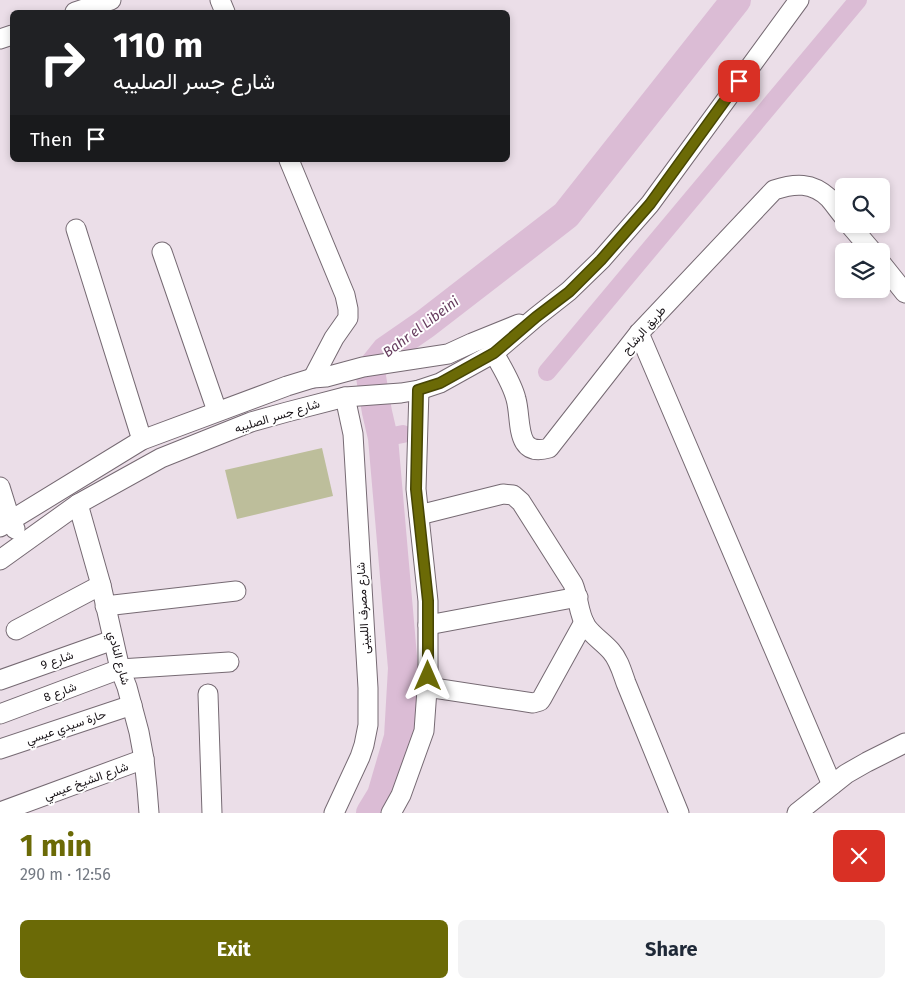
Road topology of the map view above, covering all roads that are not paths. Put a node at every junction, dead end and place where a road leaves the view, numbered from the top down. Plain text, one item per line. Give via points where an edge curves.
1 (111, 0) edge
2 (799, 0) edge
3 (81, 10) edge
4 (290, 162) edge
5 (835, 206) edge
6 (76, 229) dead end
7 (857, 233) edge
8 (865, 243) edge
9 (162, 252) dead end
10 (890, 274) edge
11 (905, 293) edge
12 (536, 317) junction
13 (639, 333) junction
14 (494, 353) junction
15 (320, 378) junction
16 (410, 392) junction
17 (348, 396) junction
18 (217, 411) junction
19 (142, 440) junction
20 (0, 488) edge
21 (78, 504) junction
22 (419, 516) junction
23 (5, 523) edge
24 (23, 544) junction
25 (0, 560) edge
26 (101, 585) junction
27 (236, 591) dead end
28 (578, 597) junction
29 (105, 606) junction
30 (584, 622) junction
31 (428, 625) junction
32 (16, 630) dead end
33 (113, 640) junction
34 (230, 662) dead end
35 (120, 669) junction
36 (0, 680) edge
37 (428, 687) junction
38 (208, 694) dead end
39 (132, 705) junction
40 (0, 714) edge
41 (905, 743) edge
42 (0, 749) edge
43 (144, 759) junction
44 (832, 785) junction
45 (0, 812) edge
46 (148, 813) edge
47 (212, 813) edge
48 (334, 813) edge
49 (391, 813) edge
50 (679, 813) edge
51 (797, 813) edge

1 - 3 street
2 - 12 street, شارع جسر الصليبه via 650,204 569,292
4 - 15 street via 348,309 348,318 334,338
5 - 13 street, طريق الرشاح via 817,190 803,185 788,185 774,190
6 - 19 street
7 - 8 street
9 - 18 street
10 - 11 street
12 - 14 street, شارع جسر الصليبه
12 - 15 street, شارع جسر الصليبه via 448,354 363,367
13 - 14 street, طريق الرشاح via 549,448 540,450 525,443 517,400
13 - 44 street
14 - 16 street, شارع جسر الصليبه via 440,383
15 - 18 street, شارع جسر الصليبه
16 - 17 street, شارع جسر الصليبه
16 - 22 street
17 - 21 street, شارع جسر الصليبه via 251,422 215,436 162,458
17 - 48 street, شارع مصرف اللبينى via 353,434 368,725 360,757
18 - 19 street, شارع جسر الصليبه
19 - 23 street, شارع جسر الصليبه
20 - 23 street
21 - 24 street, شارع جسر الصليبه
21 - 26 street, شارع النادي
22 - 28 street via 503,494 514,495 573,584
22 - 31 street
23 - 24 street
24 - 25 street, شارع جسر الصليبه
26 - 29 street, شارع النادي
26 - 32 street
27 - 29 street
28 - 30 street
28 - 31 street
29 - 33 street, شارع النادي
30 - 37 street via 538,702
30 - 50 street via 619,664
31 - 37 street
33 - 35 street, شارع النادي
33 - 36 street, شارع 9
34 - 35 street, شارع 8
35 - 39 street, شارع النادي
35 - 40 street, شارع 8
37 - 49 street via 424,731 401,795
38 - 47 street
39 - 42 street, حارة سيدي عيسي
39 - 43 street, شارع النادي
41 - 44 street
43 - 45 street, شارع الشيخ عيسي
43 - 46 street, شارع النادي
44 - 51 street

